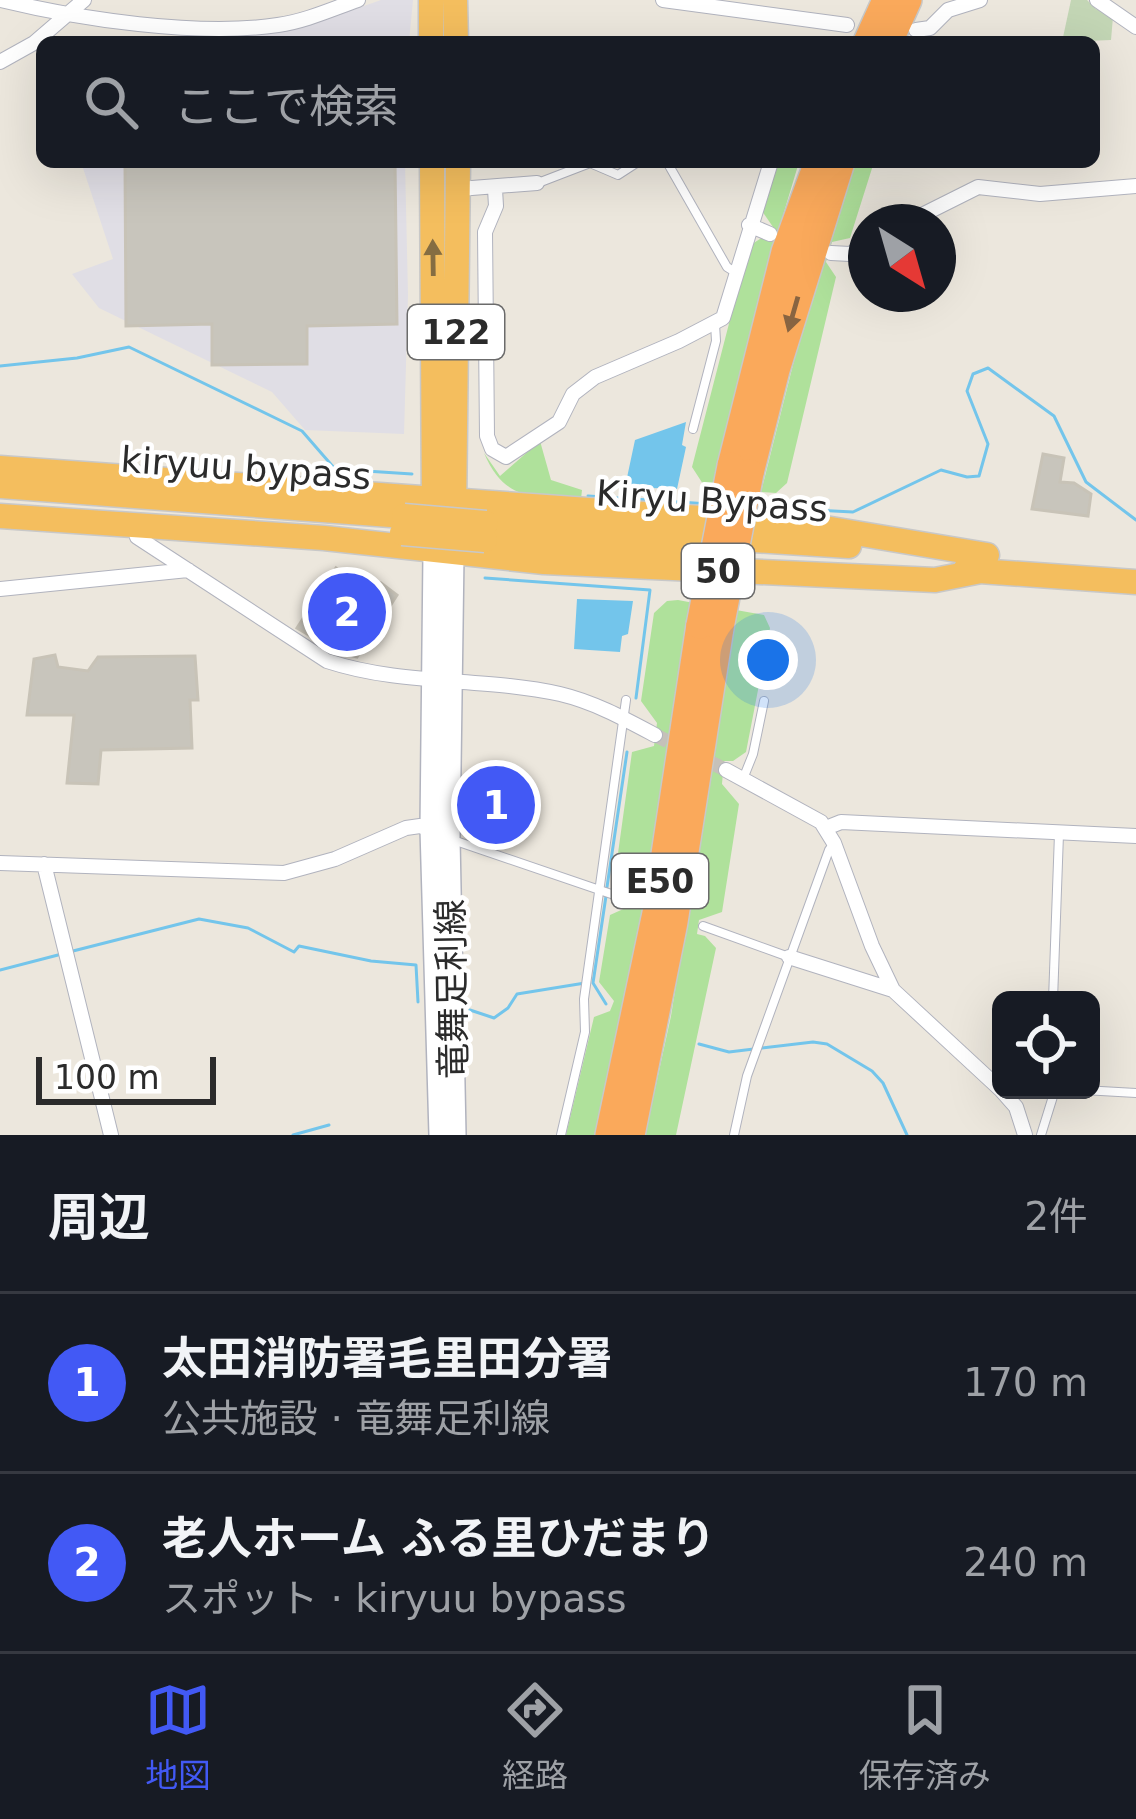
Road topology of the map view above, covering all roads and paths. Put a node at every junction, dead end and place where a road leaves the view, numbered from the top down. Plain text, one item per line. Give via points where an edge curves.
1 (1, 0) edge
2 (84, 0) edge
3 (358, 0) edge
4 (430, 0) edge
5 (455, 0) edge
6 (663, 0) edge
7 (869, 0) edge
8 (886, 0) edge
9 (908, 0) edge
10 (980, 0) edge
11 (1106, 2) edge
12 (68, 14) junction
13 (825, 24) junction
14 (1136, 27) edge
15 (923, 34) edge
16 (42, 36) edge
17 (431, 36) edge
18 (456, 36) edge
19 (819, 36) edge
20 (856, 36) edge
21 (892, 36) edge
22 (36, 41) edge
23 (0, 62) edge
24 (432, 168) edge
25 (458, 168) edge
26 (571, 168) edge
27 (602, 168) edge
28 (629, 168) edge
29 (670, 168) edge
30 (769, 168) edge
31 (813, 168) edge
32 (839, 168) edge
33 (537, 183) joint
34 (1136, 186) edge
35 (459, 189) junction
36 (495, 189) junction
37 (944, 204) edge
38 (749, 225) junction
39 (770, 234) dead end
40 (831, 253) dead end
41 (848, 254) edge
42 (460, 272) junction
43 (737, 272) junction
44 (715, 324) junction
45 (692, 429) dead end
46 (4, 470) edge
47 (741, 470) junction
48 (444, 501) junction
49 (0, 503) edge
50 (0, 516) edge
51 (486, 522) junction
52 (403, 524) junction
53 (134, 525) junction
54 (444, 554) junction
55 (984, 563) junction
56 (1136, 566) edge
57 (188, 570) junction
58 (1136, 582) edge
59 (0, 589) edge
60 (710, 627) junction
61 (442, 681) junction
62 (626, 700) dead end
63 (764, 701) dead end
64 (623, 718) junction
65 (655, 735) tunnel mouth
66 (726, 770) tunnel mouth
67 (743, 779) junction
68 (826, 828) junction
69 (440, 834) junction
70 (1059, 834) junction
71 (1136, 836) edge
72 (834, 844) junction
73 (0, 863) edge
74 (44, 864) junction
75 (600, 890) junction
76 (623, 898) dead end
77 (703, 926) dead end
78 (789, 957) junction
79 (893, 990) junction
80 (1053, 991) edge
81 (992, 1082) edge
82 (1100, 1091) edge
83 (1136, 1093) edge
84 (1009, 1099) edge
85 (1052, 1099) edge
86 (111, 1135) edge
87 (440, 1135) edge
88 (455, 1135) edge
89 (561, 1135) edge
90 (609, 1135) edge
91 (631, 1135) edge
92 (734, 1135) edge
93 (1025, 1135) edge
94 (1041, 1135) edge

1 - 12 street
2 - 12 street
3 - 12 street via 276,26 202,28
4 - 17 highway
5 - 18 highway
6 - 13 street
7 - 20 highway
8 - 20 highway
9 - 21 highway
10 - 15 street via 948,10
11 - 14 street
12 - 16 street
13 - 19 street
13 - 20 street
22 - 23 street
48 -> 24 highway, 122
25 - 35 highway, 122
26 - 33 lane
27 - 28 lane via 618,175
29 - 43 lane
30 - 38 street
31 - 47 highway, E50 via 762,333
32 -> 47 highway, E50
33 - 36 street
34 - 37 street via 1040,194 978,187
35 - 36 street
35 - 42 highway, 122
36 - 44 street via 485,255 488,436 496,454 511,456 559,422 573,394 604,371
38 - 39 street
38 - 43 street
40 - 41 street
42 - 48 highway, 122
42 - 51 highway via 470,483
43 - 44 street
44 - 45 lane
46 - 48 highway
46 - 52 highway, kiryuu bypass / 50
47 - 60 highway, E50, bridge
48 - 51 highway, 50
48 - 54 highway, 122
49 - 52 highway, kiryuu bypass / 50
50 - 53 highway, 50
51 - 52 highway, kiryuu bypass / 50, bridge
51 - 55 highway, Kiryu Bypass / 50
51 - 55 highway, 50 via 813,526
53 - 54 highway, 50
53 - 57 street via 137,537
54 - 55 highway, 50 via 935,580
54 - 61 main road
55 - 56 highway, Kiryu Bypass / 50
55 - 58 highway, Kiryu Bypass / 50
57 - 59 street
57 - 61 street via 327,662
60 - 90 highway, E50
60 - 91 highway, E50 via 674,922
61 - 64 street via 560,694
61 - 69 main road
62 - 64 lane
63 - 67 lane
64 - 65 street
64 - 75 lane
66 - 67 street
67 - 68 street
68 - 70 street via 841,822
68 - 72 street
69 - 74 street via 406,828 284,873
69 - 75 lane
69 - 87 main road
69 - 88 main road, 竜舞足利線
70 - 71 street
70 - 80 lane
72 - 78 lane
72 - 79 street
73 - 74 street
74 - 86 street
75 - 76 lane
75 - 89 lane via 585,1032
77 - 78 lane
78 - 79 street
78 - 92 lane
79 - 81 street
82 - 83 lane
84 - 93 street
85 - 94 lane

